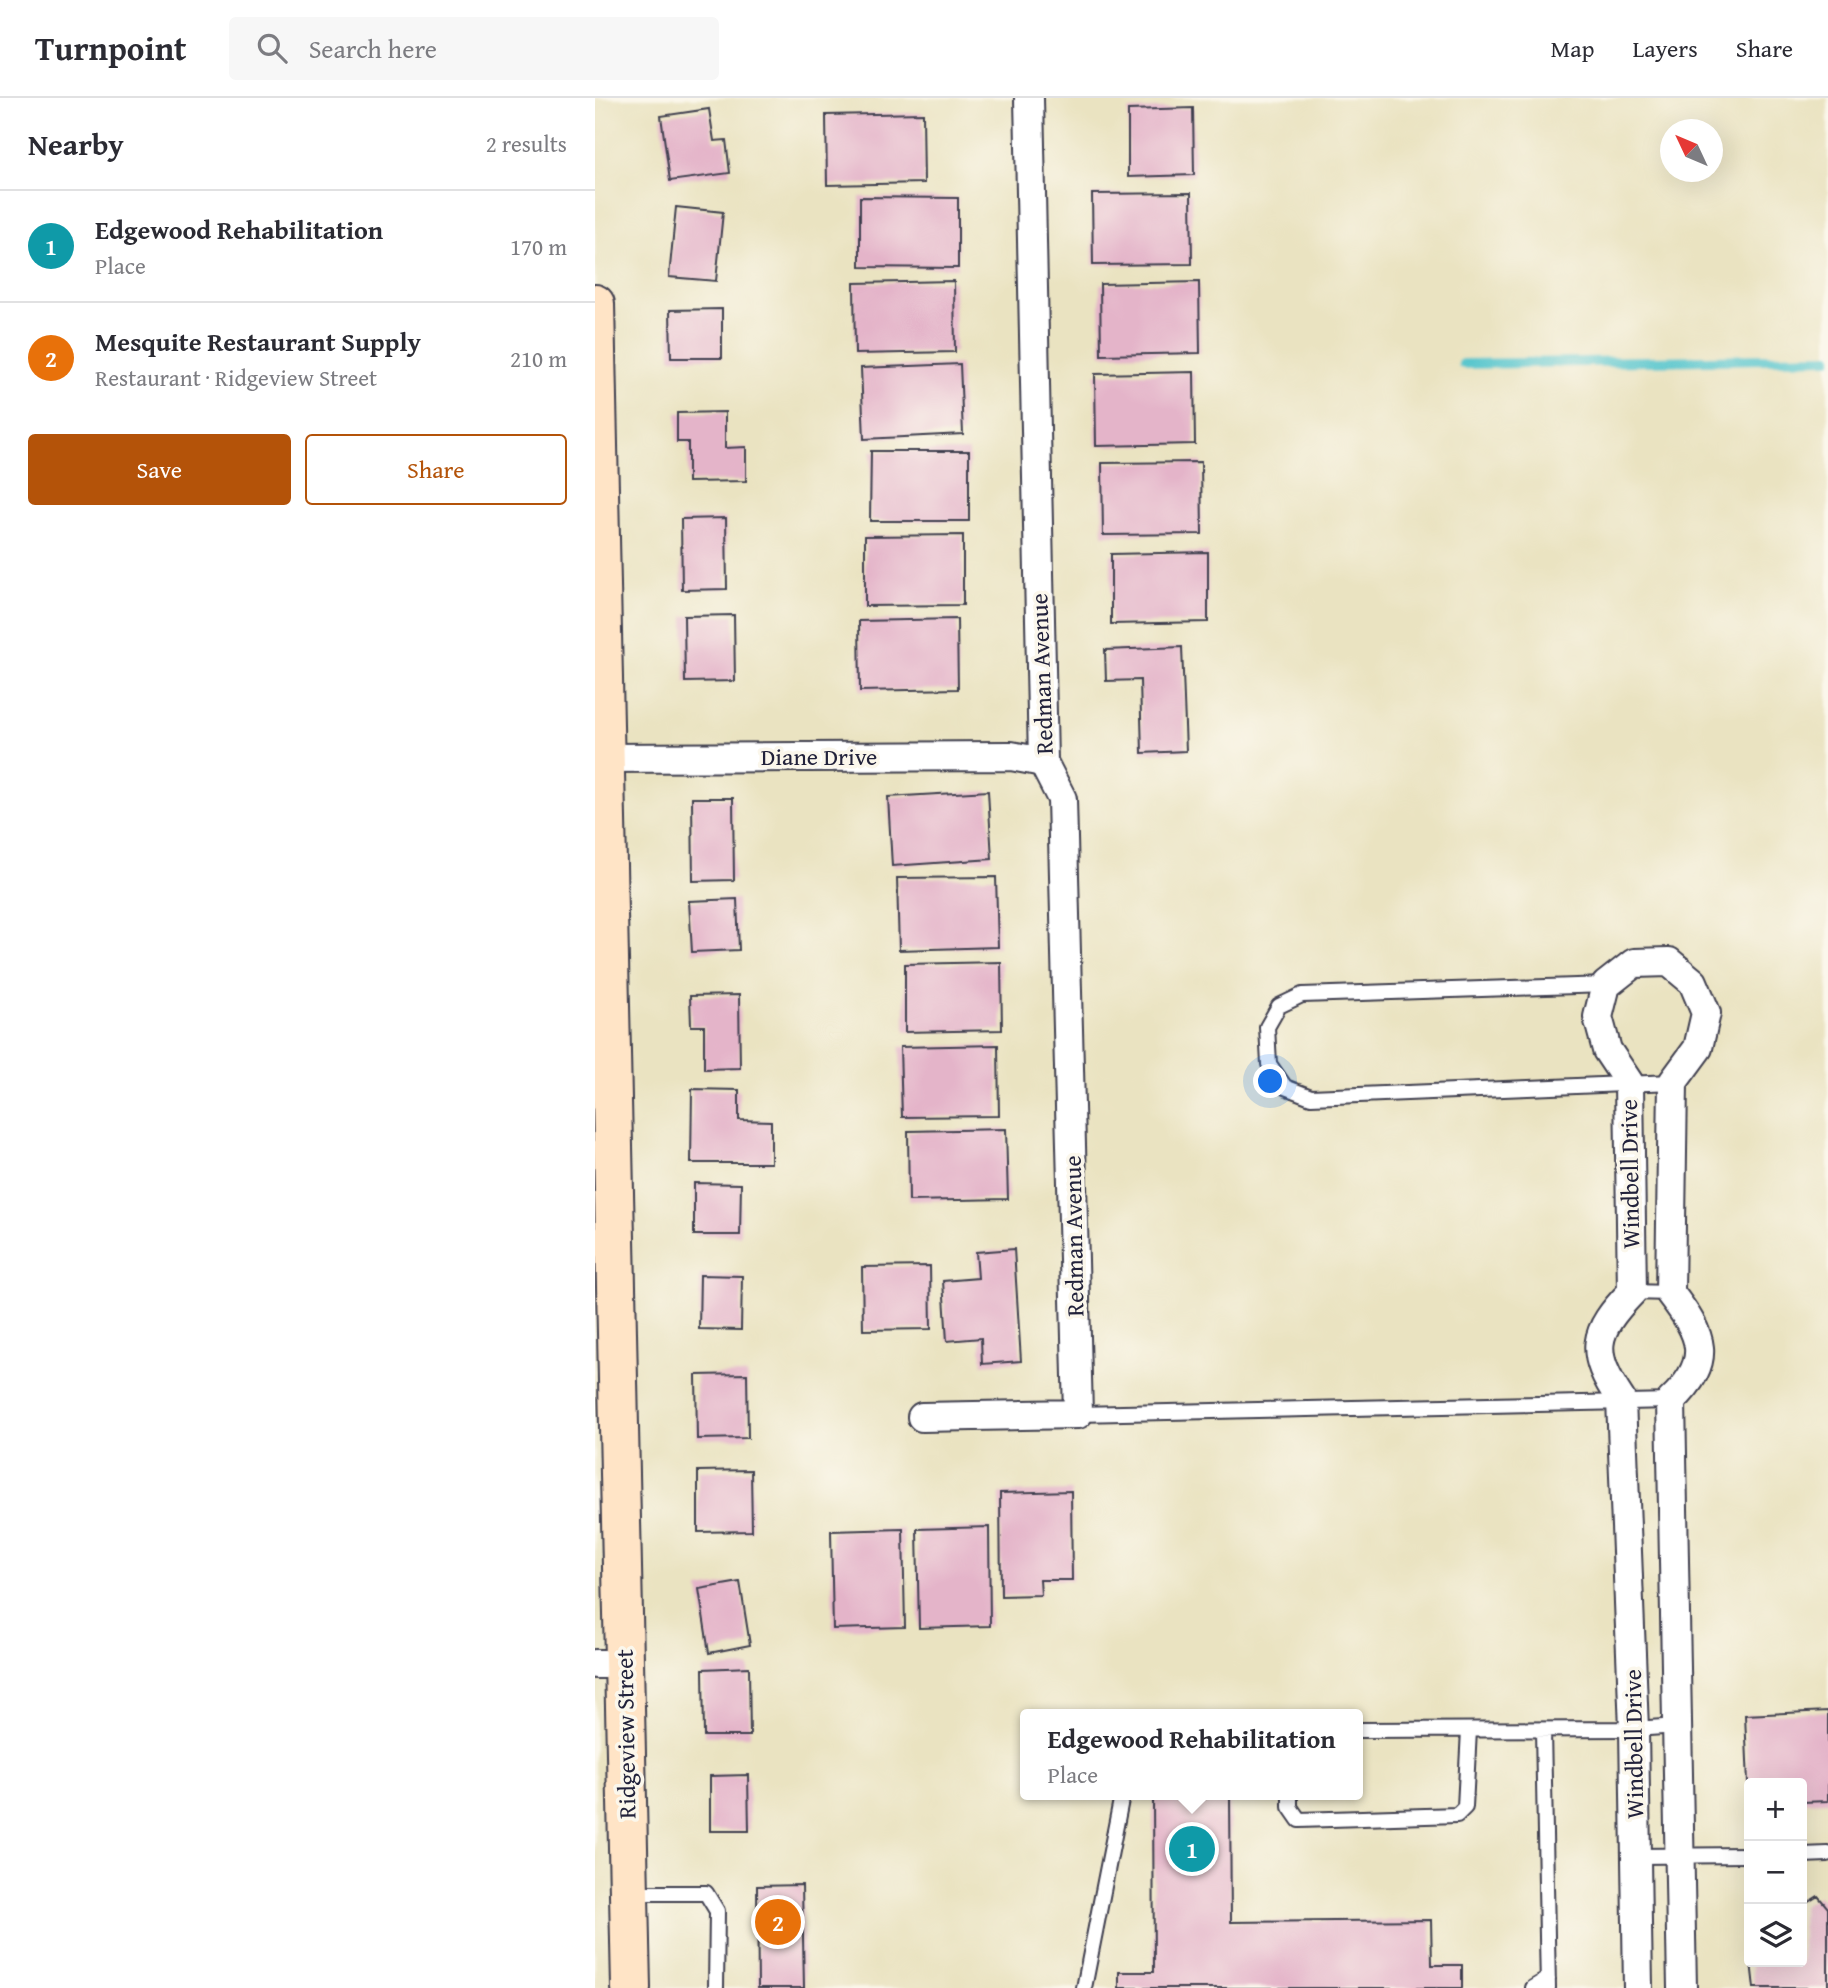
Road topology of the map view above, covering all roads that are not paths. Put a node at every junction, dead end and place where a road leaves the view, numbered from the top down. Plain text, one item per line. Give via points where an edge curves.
1 (1029, 98) edge
2 (595, 304) edge
3 (600, 758) edge
4 (1043, 762) junction
5 (1606, 985) junction
6 (1672, 1082) junction
7 (1629, 1083) junction
8 (1632, 1292) junction
9 (1670, 1293) junction
10 (1621, 1401) junction
11 (1671, 1401) junction
12 (1078, 1414) junction
13 (922, 1417) dead end
14 (610, 1664) edge
15 (1678, 1726) junction
16 (1634, 1729) junction
17 (1363, 1730) edge
18 (1469, 1730) junction
19 (1543, 1730) junction
20 (1121, 1800) edge
21 (1290, 1800) edge
22 (1828, 1854) edge
23 (1744, 1855) edge
24 (1807, 1855) edge
25 (1636, 1856) junction
26 (1679, 1856) junction
27 (630, 1893) junction
28 (1548, 1983) edge
29 (631, 1988) edge
30 (716, 1988) edge
31 (1084, 1988) edge
32 (1533, 1988) edge
33 (1638, 1988) edge
34 (1682, 1988) edge

1 - 4 street, Redman Avenue
2 - 3 street, Ridgeview Street
3 - 4 street, Diane Drive via 1011,756
3 - 14 street, Ridgeview Street
4 - 12 street, Redman Avenue via 1062,799
5 - 6 street, Windbell Drive via 1634,963 1669,962 1693,982 1706,1013 1698,1048
5 - 7 street, Windbell Drive via 1598,1017 1607,1050
5 - 7 lane via 1302,995 1279,1006 1267,1027 1269,1063 1285,1087 1311,1097
6 - 7 lane
6 - 9 street, Windbell Drive
7 - 8 street, Windbell Drive
8 - 9 lane
8 - 10 street, Windbell Drive via 1609,1315 1598,1343 1604,1374
9 - 11 street via 1690,1318 1701,1350 1691,1383
10 - 11 lane
10 - 12 lane
10 - 16 street, Windbell Drive
11 - 15 street, Windbell Drive
12 - 13 street
14 - 27 street, Ridgeview Street
15 - 16 lane
15 - 26 street, Windbell Drive
16 - 19 lane
16 - 25 street, Windbell Drive
17 - 18 lane
18 - 19 lane
18 - 21 lane via 1465,1807 1457,1815 1299,1820
19 - 28 lane
20 - 31 lane
22 - 24 lane
23 - 26 lane
25 - 26 lane
25 - 33 street, Windbell Drive
26 - 34 street, Windbell Drive
27 - 29 street, Ridgeview Street
27 - 30 lane via 706,1894 717,1911
28 - 32 lane

